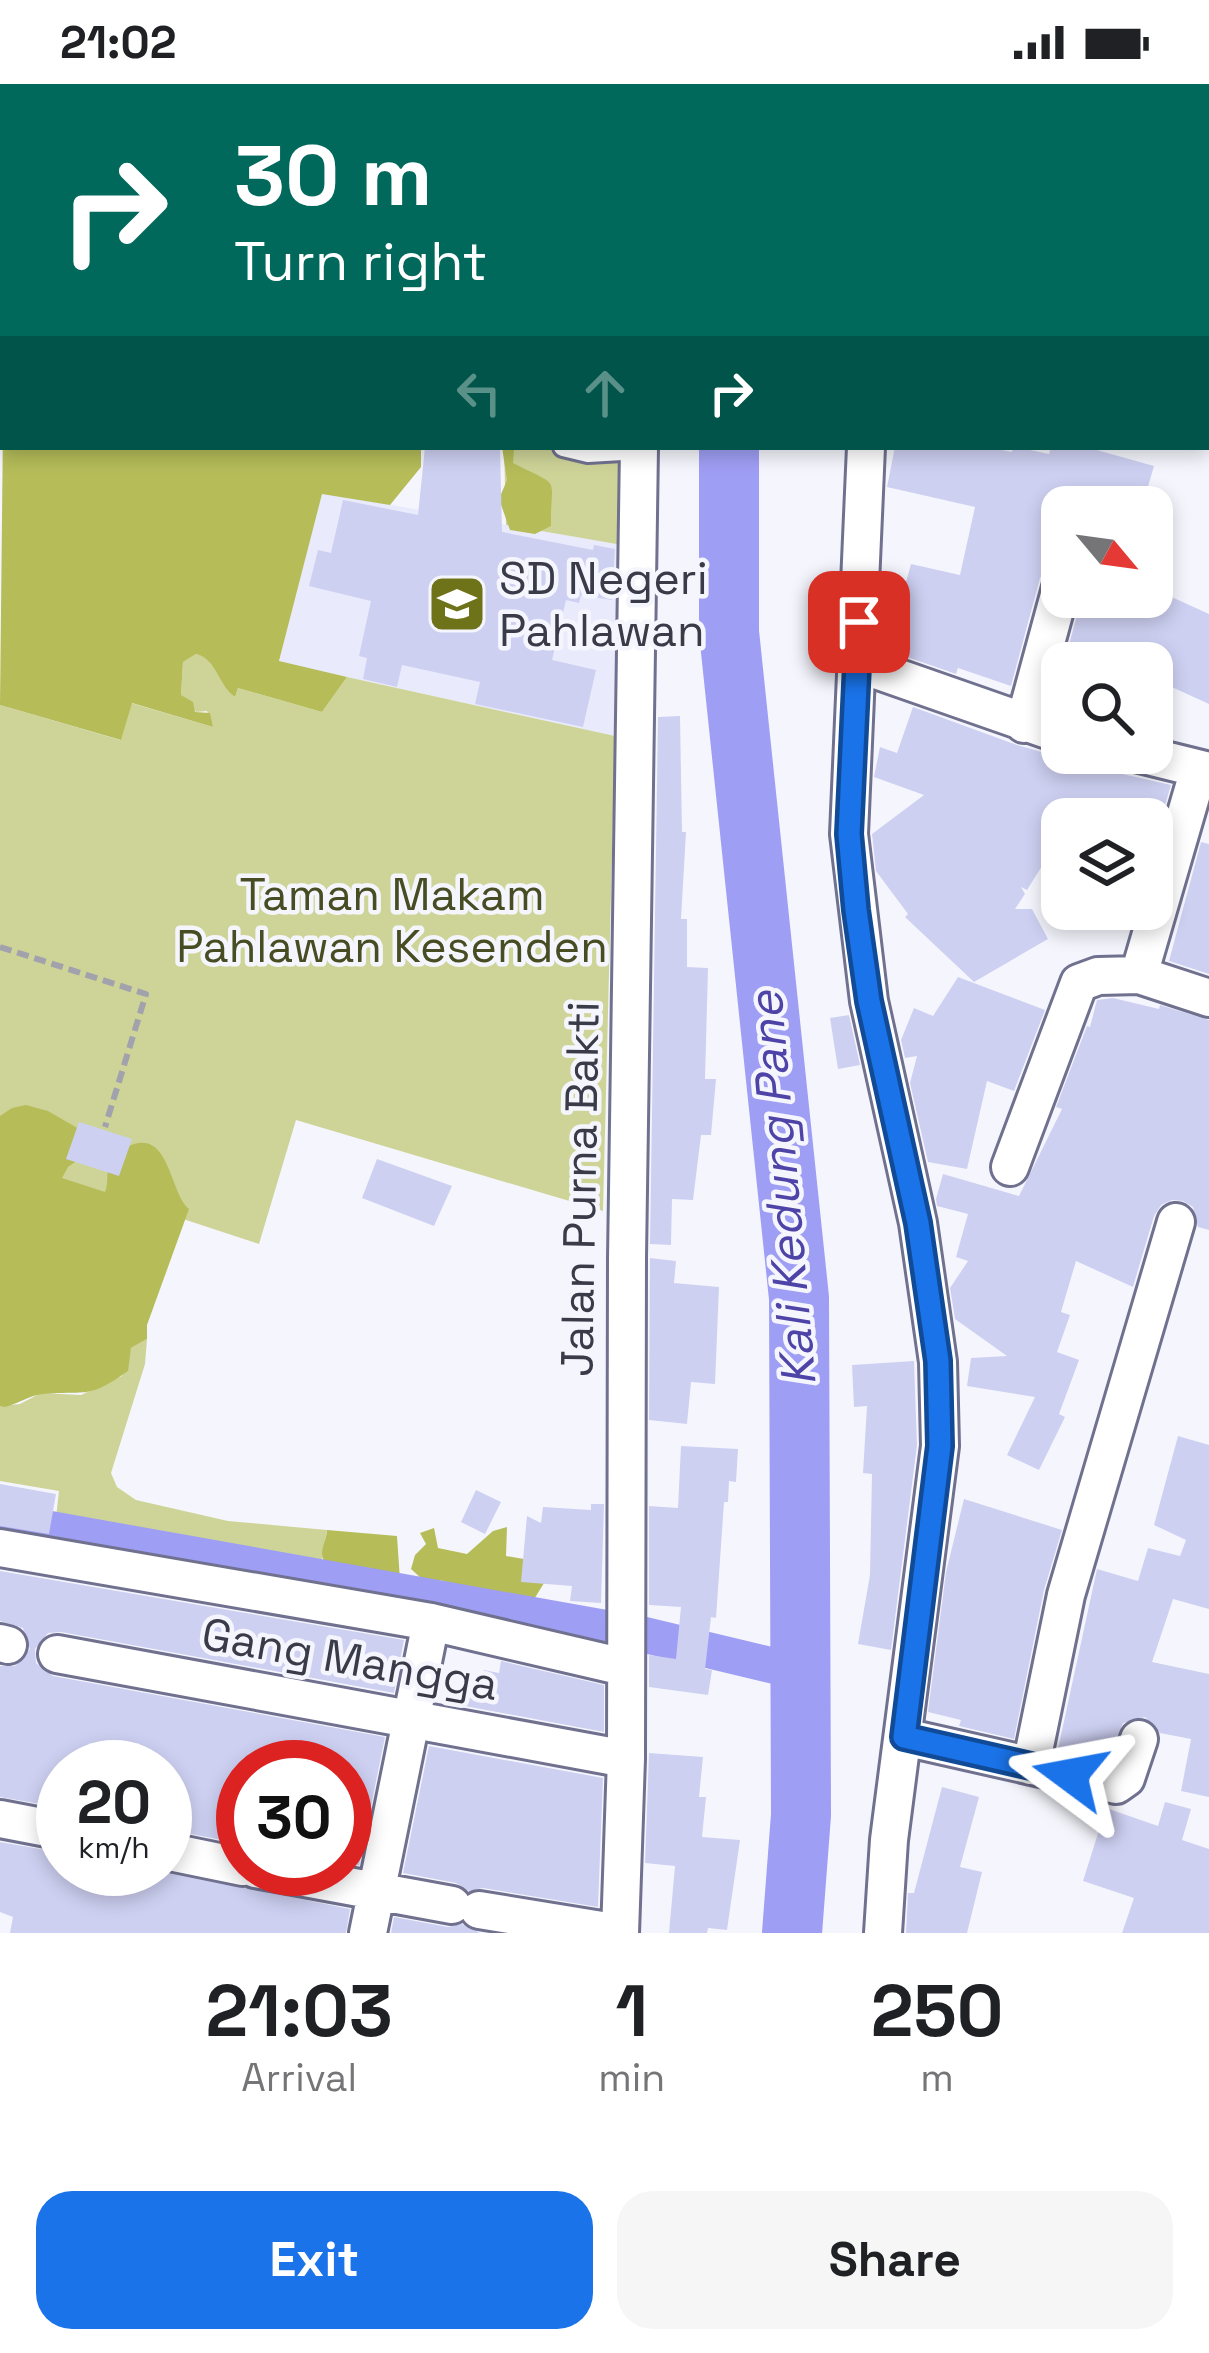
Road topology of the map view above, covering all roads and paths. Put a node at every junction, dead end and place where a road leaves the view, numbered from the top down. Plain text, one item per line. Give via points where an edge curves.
1 (576, 450) edge
2 (626, 450) edge
3 (639, 450) edge
4 (866, 450) edge
5 (1053, 618) edge
6 (856, 663) junction
7 (1024, 724) junction
8 (1041, 728) edge
9 (1173, 762) edge
10 (1204, 770) edge
11 (0, 947) edge
12 (1139, 975) junction
13 (1209, 998) edge
14 (105, 1127) dead end
15 (1010, 1167) dead end
16 (1176, 1222) dead end
17 (0, 1548) edge
18 (430, 1622) junction
19 (57, 1654) dead end
20 (624, 1666) junction
21 (411, 1719) junction
22 (904, 1737) junction
23 (1139, 1739) dead end
24 (626, 1759) junction
25 (1030, 1766) junction
26 (0, 1819) edge
27 (36, 1826) edge
28 (372, 1892) edge
29 (376, 1893) junction
30 (368, 1933) edge
31 (620, 1933) edge
32 (883, 1933) edge

1 - 2 lane
3 - 20 street, Jalan Purna Bakti
4 - 6 street
5 - 7 street
6 - 7 street
6 - 22 street via 849,834 856,910 938,1361 940,1446
7 - 8 street
9 - 10 street
10 - 12 street
11 - 14 path via 146,994
12 - 13 street
12 - 15 street via 1079,983
16 - 25 street via 1066,1595
17 - 18 street
18 - 20 street
18 - 21 street
19 - 21 street, Gang Mangga
20 - 24 street, Jalan Purna Bakti
21 - 24 street, Gang Mangga
21 - 29 street
22 - 25 street
22 - 32 street
23 - 25 street via 1116,1785
24 - 31 street, Jalan Purna Bakti
26 - 27 street
28 - 29 street
29 - 30 street
29 - 31 street

